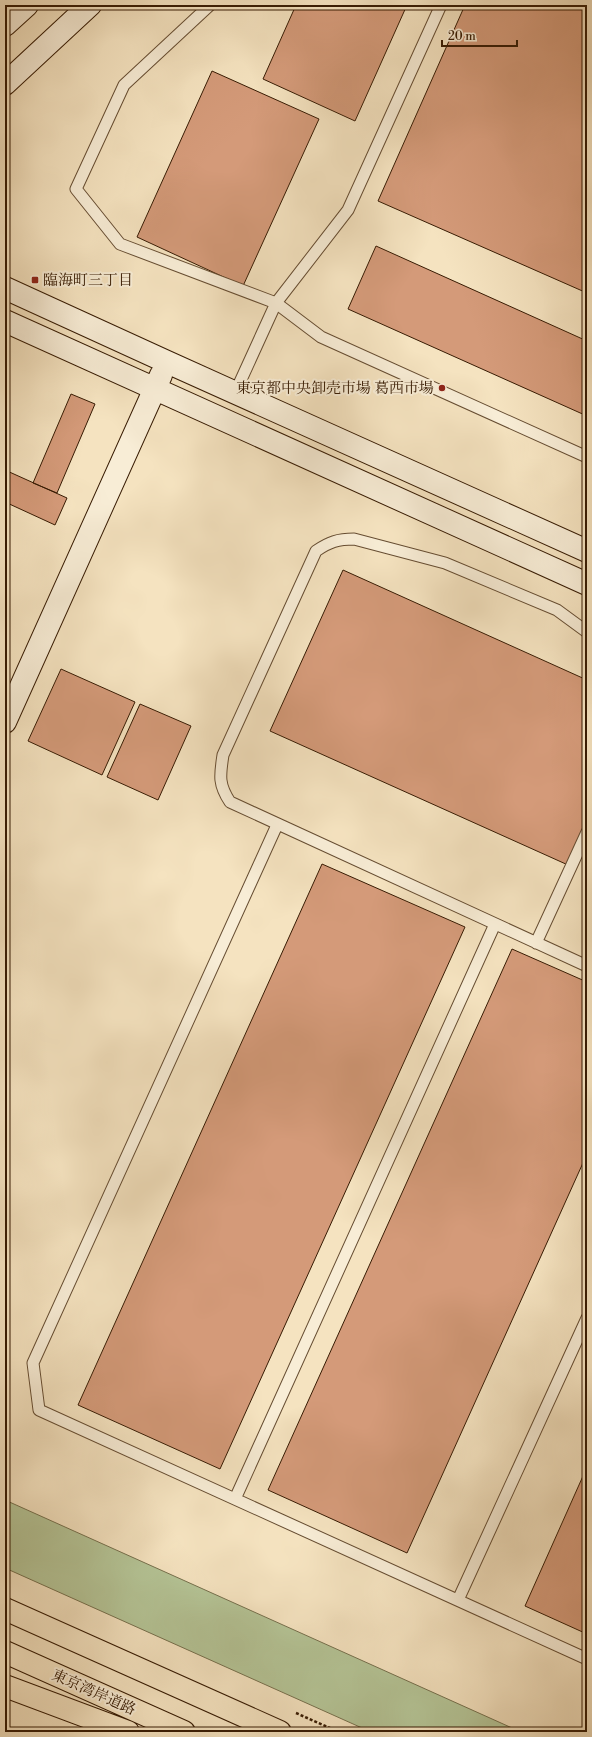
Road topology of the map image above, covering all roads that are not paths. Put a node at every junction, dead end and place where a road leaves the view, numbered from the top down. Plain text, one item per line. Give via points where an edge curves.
1 (27, 5) edge
2 (90, 5) edge
3 (210, 5) edge
4 (441, 5) edge
5 (5, 25) edge
6 (5, 84) edge
7 (5, 288) edge
8 (276, 303) junction
9 (5, 321) edge
10 (167, 362) junction
11 (155, 389) junction
12 (235, 393) junction
13 (587, 456) edge
14 (587, 551) edge
15 (587, 584) edge
16 (587, 632) edge
17 (5, 722) edge
18 (277, 824) junction
19 (587, 832) edge
20 (495, 924) junction
21 (536, 942) junction
22 (587, 966) edge
23 (587, 1318) edge
24 (235, 1499) junction
25 (458, 1600) junction
26 (5, 1609) edge
27 (5, 1652) edge
28 (587, 1659) edge
29 (5, 1686) edge
30 (5, 1694) edge
31 (89, 1732) edge
32 (128, 1732) edge
33 (184, 1732) edge
34 (280, 1732) edge

1 - 5 street
2 - 6 street
3 - 8 lane via 124,85 76,189 120,244
4 - 8 lane via 348,210
7 - 10 street
8 - 12 lane
8 - 13 lane via 321,337
9 - 11 street
10 - 11 street
10 - 12 street
11 - 15 street
11 - 17 street
12 - 14 street
16 - 18 lane via 557,610 445,563 354,540 339,539 327,543 316,551 223,755 220,775 223,791 230,802
18 - 20 lane
18 - 24 lane via 33,1363 39,1410
19 - 21 lane
20 - 21 lane
20 - 24 lane
21 - 22 lane
23 - 25 lane
24 - 25 lane
25 - 28 lane
26 - 34 highway
27 - 33 highway, 東京湾岸道路
29 - 32 highway
30 - 31 highway

